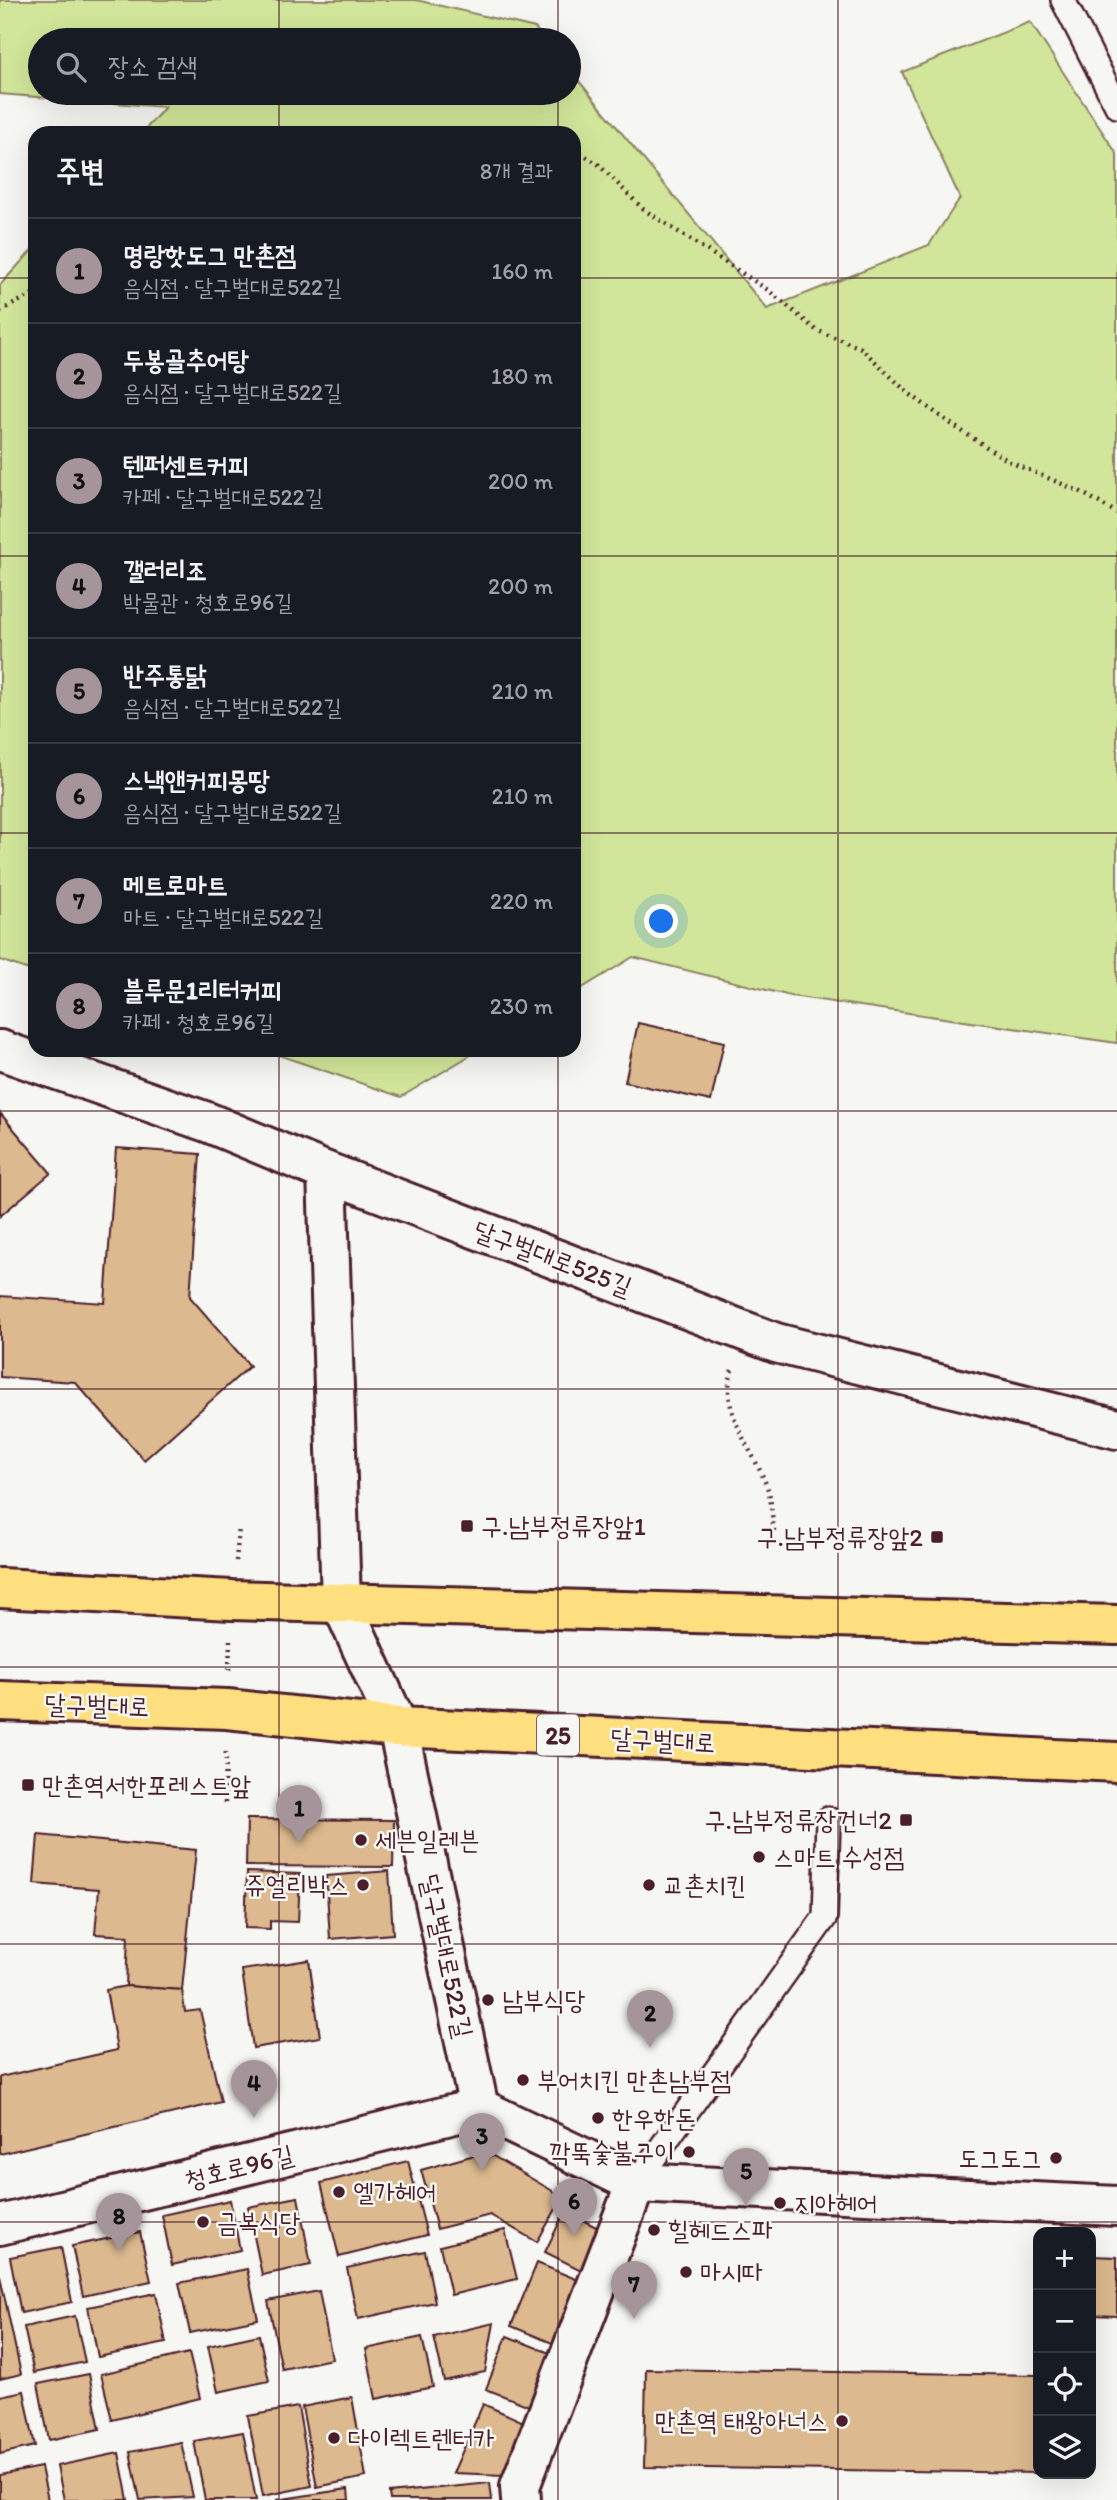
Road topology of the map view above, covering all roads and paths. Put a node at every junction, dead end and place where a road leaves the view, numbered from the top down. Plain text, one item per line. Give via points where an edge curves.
1 (1063, 0) edge
2 (1117, 106) edge
3 (581, 153) edge
4 (28, 297) edge
5 (0, 311) edge
6 (1117, 513) edge
7 (0, 1050) edge
8 (327, 1172) junction
9 (746, 1332) junction
10 (1117, 1429) edge
11 (774, 1531) dead end
12 (0, 1588) edge
13 (341, 1602) junction
14 (1117, 1625) edge
15 (0, 1701) edge
16 (398, 1727) junction
17 (1117, 1762) edge
18 (828, 1819) dead end
19 (479, 2108) junction
20 (636, 2183) junction
21 (1117, 2206) edge
22 (0, 2225) edge
23 (521, 2500) edge

1 - 2 lane
3 - 6 path via 598,163 643,209 768,290 816,330 861,348 908,392 954,426 1010,462
4 - 5 path
7 - 8 street, 달구벌대로525길 via 207,1122
8 - 9 street, 달구벌대로525길
8 - 13 street
9 - 10 street, 달구벌대로525길
9 - 11 path via 728,1382 734,1421 769,1493
12 - 13 main road
13 - 14 main road
13 - 16 street, 달구벌대로522길
15 - 16 main road, 달구벌대로 / 25 via 227,1709
16 - 17 main road, 달구벌대로 / 25
16 - 19 street, 달구벌대로522길
18 - 20 lane via 825,1917
19 - 20 street
19 - 22 street, 청호로96길
20 - 21 street
20 - 23 street via 520,2486

